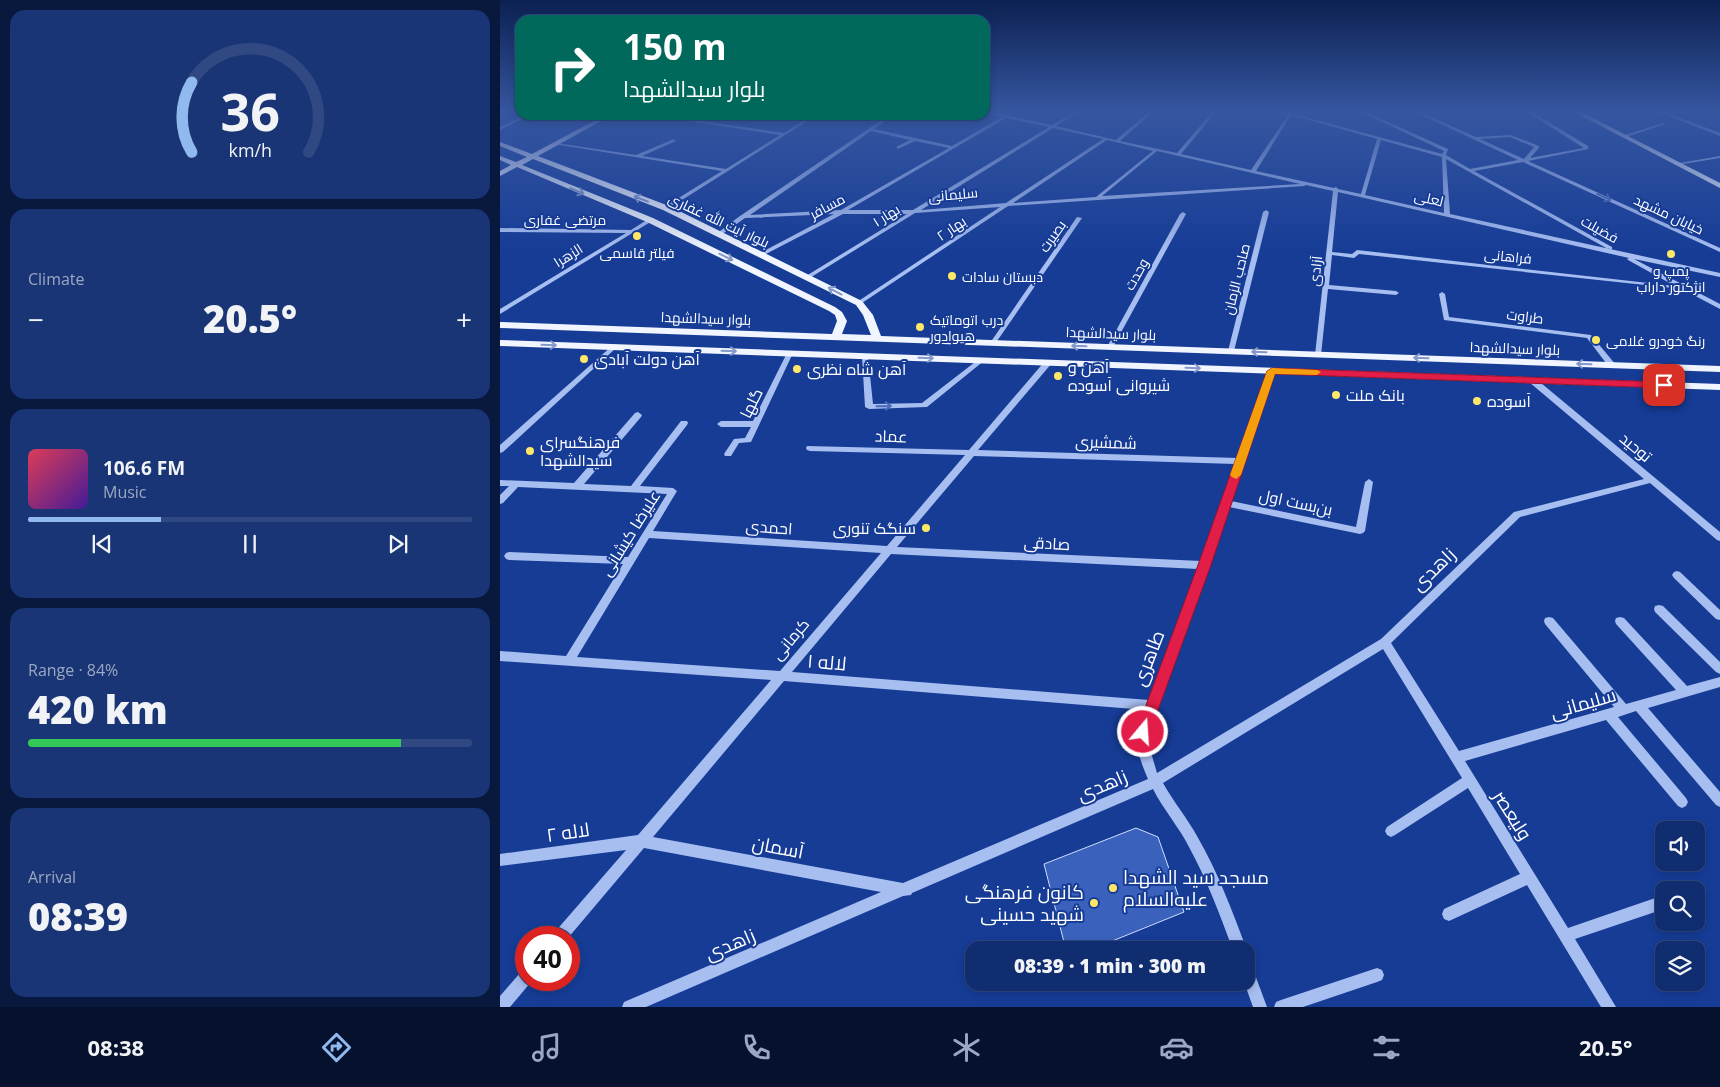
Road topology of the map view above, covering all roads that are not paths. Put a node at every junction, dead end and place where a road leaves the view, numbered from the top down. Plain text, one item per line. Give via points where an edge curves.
1 (522, 159) edge
2 (543, 159) edge
3 (657, 159) edge
4 (743, 159) edge
5 (827, 159) edge
6 (933, 159) edge
7 (1001, 159) edge
8 (1075, 159) edge
9 (1145, 159) edge
10 (1197, 159) edge
11 (1261, 159) edge
12 (1373, 159) edge
13 (1444, 159) edge
14 (1450, 159) edge
15 (1521, 159) edge
16 (1534, 159) edge
17 (1667, 159) edge
18 (1707, 159) edge
19 (502, 161) edge
20 (1525, 161) junction
21 (1676, 164) junction
22 (515, 166) junction
23 (725, 170) junction
24 (1470, 170) junction
25 (1253, 171) junction
26 (500, 174) edge
27 (1315, 185) junction
28 (1720, 186) edge
29 (1336, 189) junction
30 (1363, 195) junction
31 (1098, 198) junction
32 (1008, 204) junction
33 (666, 208) junction
34 (842, 212) junction
35 (912, 212) junction
36 (1266, 212) dead end
37 (1183, 214) dead end
38 (1447, 214) junction
39 (742, 217) junction
40 (1079, 218) dead end
41 (650, 220) junction
42 (500, 230) edge
43 (630, 231) junction
44 (719, 234) junction
45 (1720, 250) edge
46 (1329, 253) junction
47 (762, 254) junction
48 (1620, 254) junction
49 (1720, 275) edge
50 (808, 277) junction
51 (787, 287) junction
52 (1326, 287) junction
53 (1686, 289) junction
54 (1396, 293) dead end
55 (1442, 294) dead end
56 (859, 304) junction
57 (1720, 307) edge
58 (500, 312) edge
59 (500, 324) edge
60 (836, 337) junction
61 (877, 338) junction
62 (993, 342) junction
63 (500, 343) edge
64 (614, 347) junction
65 (1110, 347) junction
66 (1230, 351) junction
67 (790, 353) junction
68 (1318, 354) junction
69 (866, 356) junction
70 (981, 360) junction
71 (1048, 363) junction
72 (1612, 365) junction
73 (1720, 369) edge
74 (1272, 371) junction
75 (1532, 380) junction
76 (1720, 387) edge
77 (638, 415) dead end
78 (684, 423) dead end
79 (721, 424) dead end
80 (756, 424) junction
81 (810, 448) dead end
82 (500, 450) edge
83 (728, 454) dead end
84 (970, 454) junction
85 (1240, 461) junction
86 (1651, 480) junction
87 (1369, 482) dead end
88 (500, 483) edge
89 (516, 484) junction
90 (576, 487) junction
91 (633, 489) junction
92 (500, 501) edge
93 (1226, 503) junction
94 (647, 534) junction
95 (1720, 537) edge
96 (889, 550) junction
97 (509, 556) dead end
98 (630, 561) junction
99 (1204, 565) junction
100 (1677, 576) dead end
101 (1659, 609) dead end
102 (1720, 616) edge
103 (1549, 621) dead end
104 (1620, 621) dead end
105 (1385, 642) junction
106 (500, 656) edge
107 (569, 661) junction
108 (1720, 669) edge
109 (782, 676) junction
110 (1720, 682) edge
111 (1685, 692) junction
112 (1152, 705) junction
113 (1638, 705) junction
114 (1624, 710) junction
115 (1608, 714) junction
116 (1456, 758) junction
117 (1470, 780) junction
118 (1154, 782) junction
119 (1720, 801) edge
120 (1682, 802) dead end
121 (1391, 831) dead end
122 (642, 841) junction
123 (500, 860) edge
124 (1529, 876) junction
125 (906, 890) junction
126 (1655, 905) edge
127 (1449, 914) dead end
128 (570, 926) edge
129 (1565, 936) junction
130 (1236, 941) edge
131 (1377, 975) dead end
132 (515, 989) edge
133 (1254, 991) edge
134 (500, 1007) edge
135 (630, 1007) edge
136 (1260, 1007) edge
137 (1281, 1007) edge
138 (1609, 1007) edge

1 - 22 main road
33 -> 2 main road, بلوار آیت الله غفاری
3 - 23 street
4 - 23 street
5 - 39 street
6 - 34 street, مسافر
7 - 35 street, بهار ۱
8 - 32 street, بهار ۲
9 - 31 street
10 - 25 street, لعلی
11 - 25 street
12 - 30 street
13 - 38 street
14 - 24 street, فضیلت
15 - 20 street, خیابان مشهد
16 - 20 street
17 - 21 main road
18 - 21 street
19 - 22 main road, بلوار آیت الله غفاری
20 - 24 street
20 -> 45 street, خیابان مشهد
21 - 28 main road
22 - 26 main road
22 -> 41 main road, بلوار آیت الله غفاری
23 - 33 street
24 - 48 street, فضیلت
25 - 27 street, لعلی
27 - 29 street, لعلی
27 - 31 street, سلیمانی
29 - 30 street, لعلی
29 - 46 street, آزادی
30 - 38 street, لعلی
31 - 32 street, سلیمانی
32 - 35 street, سلیمانی
32 - 56 street, بهار ۲
33 - 44 main road, بلوار آیت الله غفاری
34 - 35 street, سلیمانی
34 - 39 street, سلیمانی
34 - 47 street, مسافر
35 - 50 street, بهار ۱
36 - 66 street, صاحب الزمان
37 - 65 street, وحدت
38 - 48 street, لعلی
39 - 44 street
40 - 62 street, بصیرت
41 - 43 street, الزهرا
41 -> 51 main road, بلوار آیت الله غفاری
42 - 43 street, مرتضی غفاری
43 - 58 street, الزهرا
44 - 47 main road, بلوار آیت الله غفاری
46 - 52 street, آزادی
46 - 53 street, فراهانی via 1354,256 1356,252
47 - 50 main road, بلوار آیت الله غفاری
48 - 49 street, لعلی
48 - 53 street, فضیلت
50 - 51 main road
56 -> 50 main road, بلوار آیت الله غفاری
51 - 60 main road, بلوار آیت الله غفاری via 838,314 842,322
52 - 54 street
52 - 68 street, آزادی
53 - 57 street, فضیلت
55 - 72 street, طراوت via 1446,319 1589,336
56 - 61 main road via 868,315
59 - 60 main road, بلوار سیدالشهدا
60 - 61 main road, بلوار سیدالشهدا
61 - 62 main road, بلوار سیدالشهدا
65 -> 62 main road, بلوار سیدالشهدا
62 - 70 main road
63 -> 64 main road, بلوار سیدالشهدا
64 -> 67 main road, بلوار سیدالشهدا
64 - 82 street
65 - 66 main road, بلوار سیدالشهدا
68 -> 66 main road, بلوار سیدالشهدا
67 - 69 main road, بلوار سیدالشهدا
67 - 80 street, گلها
72 -> 68 main road, بلوار سیدالشهدا
69 -> 70 main road, بلوار سیدالشهدا
69 -> 70 street via 869,407 924,405
70 - 71 main road, بلوار سیدالشهدا
71 -> 74 main road, بلوار سیدالشهدا
71 - 84 street, کرمانی
72 - 73 main road, بلوار سیدالشهدا
74 - 75 main road, بلوار سیدالشهدا
74 - 85 street, طاهری
75 - 76 main road, بلوار سیدالشهدا
75 - 86 street, توحید
77 - 90 street
78 - 91 street
79 - 80 street
80 - 83 street, گلها via 748,440 737,441
81 - 84 street, عماد
84 - 85 street, شمشیری
84 - 96 street, کرمانی
85 - 93 street, طاهری
86 - 95 street, توحید
86 - 105 street, زاهدی via 1517,514
87 - 93 street, بن‌بست اول via 1360,531
88 - 89 street, علیرضا کیشانی
89 - 90 street, علیرضا کیشانی
89 - 92 street
90 - 91 street, علیرضا کیشانی
91 - 94 street, علیرضا کیشانی via 673,492
93 - 99 street, طاهری
94 - 96 street, احمدی
94 - 98 street, علیرضا کیشانی
96 - 99 street, صادقی
96 - 109 street, کرمانی
97 - 98 street
98 - 107 street, علیرضا کیشانی
99 - 112 street, طاهری
100 - 102 street
101 - 108 street
103 - 114 street
104 - 111 street
105 - 116 street, ولیعصر
105 - 118 street, زاهدی
106 - 107 street, لاله ۱
107 - 109 street, لاله ۱
109 - 112 street, لاله ۱
109 - 122 street, کرمانی
110 - 111 street, سلیمانی
111 - 113 street, سلیمانی
112 - 118 street, طاهری via 1143,732 1143,750
113 - 114 street, سلیمانی
113 - 119 street
114 - 115 street, سلیمانی
115 - 116 street, سلیمانی
115 - 120 street
116 - 117 street, ولیعصر
117 - 121 street
117 - 124 street, ولیعصر
118 - 125 street, زاهدی
118 - 130 street, طاهری via 1192,839
122 - 123 street, لاله ۲
122 - 125 street, آسمان
122 - 128 street, کرمانی
124 - 127 street
124 - 129 street, ولیعصر
125 - 135 street, زاهدی
126 - 129 street
129 - 138 street, ولیعصر
131 - 137 street
132 - 134 street
133 - 136 street

